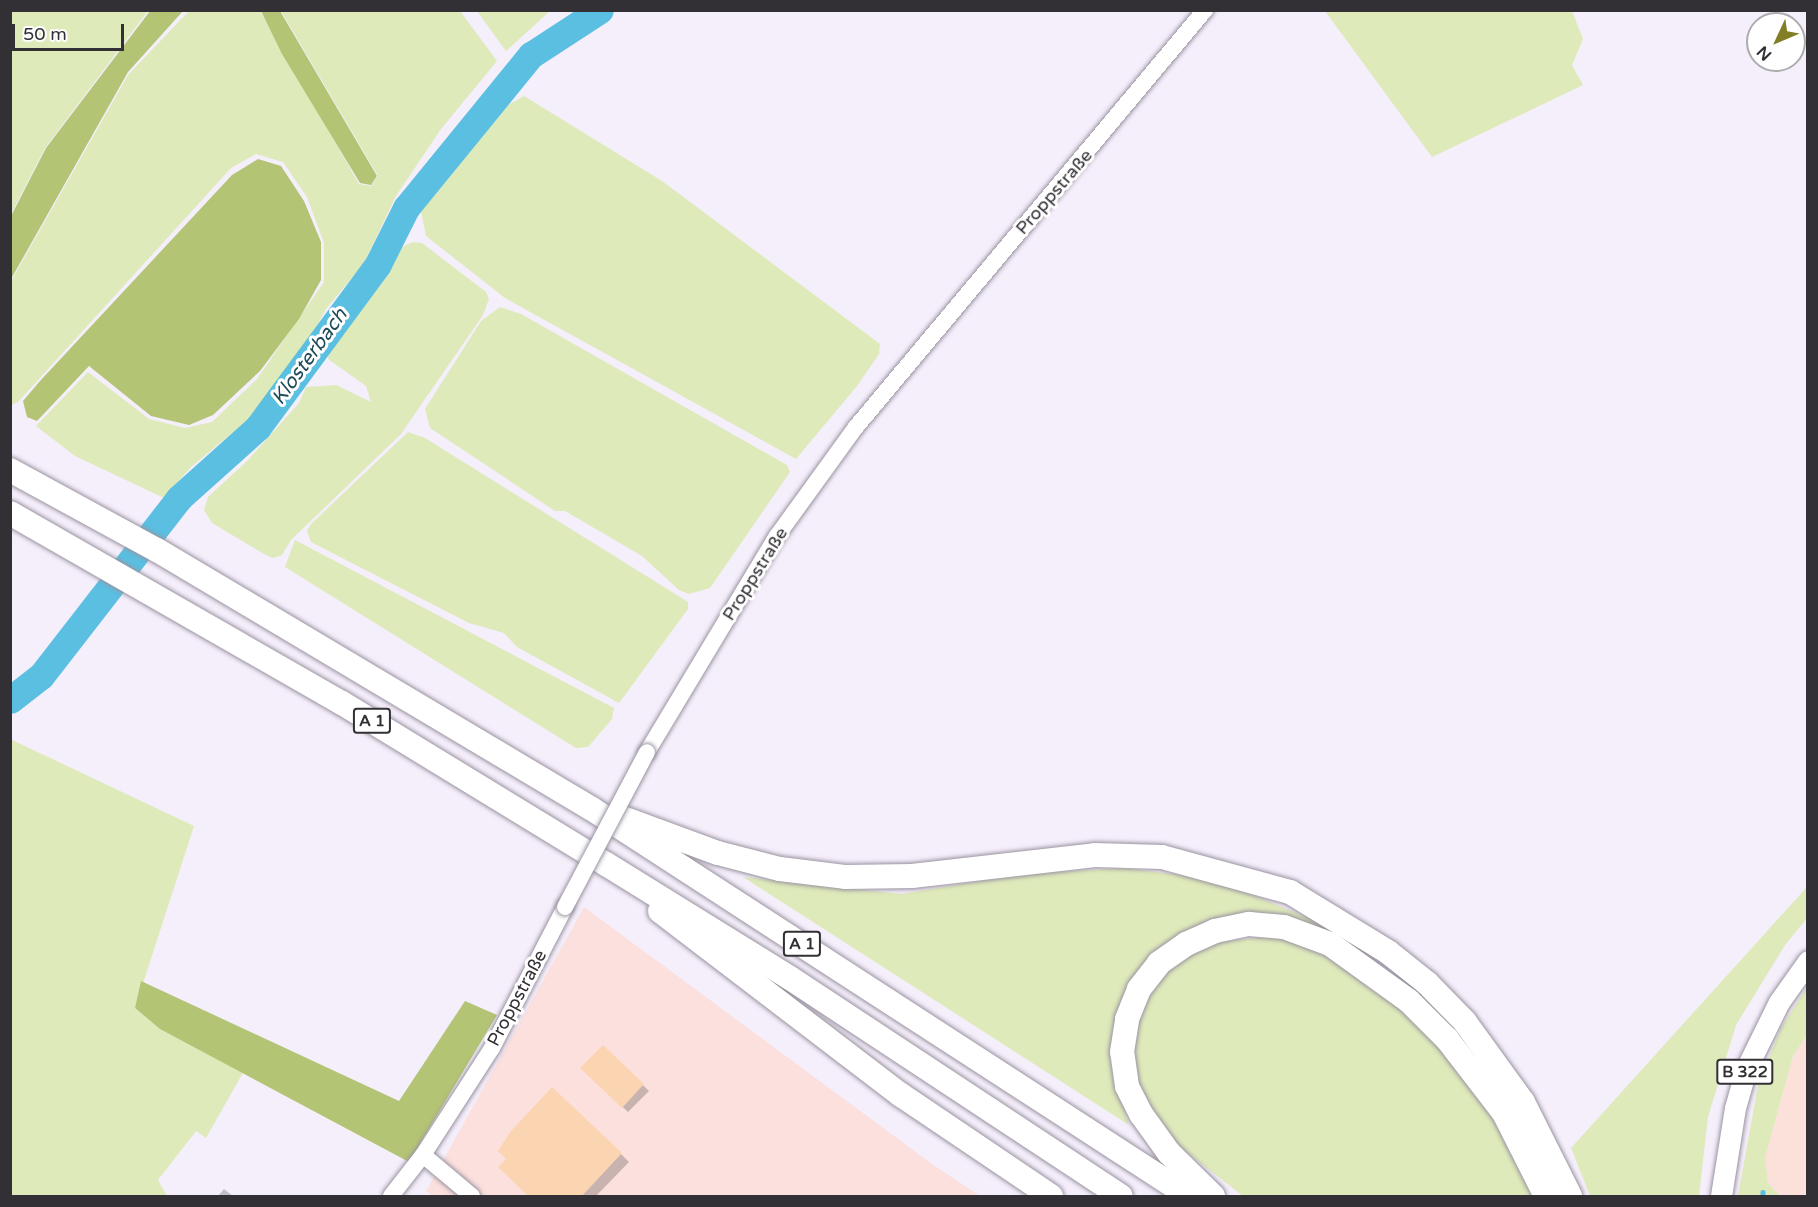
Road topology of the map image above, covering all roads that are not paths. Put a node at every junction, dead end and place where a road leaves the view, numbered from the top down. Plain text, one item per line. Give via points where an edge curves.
1 (1204, 10) edge
2 (10, 470) edge
3 (10, 513) edge
4 (592, 809) junction
5 (606, 864) junction
6 (1808, 961) edge
7 (423, 1155) junction
8 (391, 1197) edge
9 (472, 1197) edge
10 (1050, 1197) edge
11 (1120, 1197) edge
12 (1189, 1197) edge
13 (1213, 1197) edge
14 (1546, 1197) edge
15 (1570, 1197) edge
16 (1721, 1197) edge

1 - 7 street, Proppstraße, bridge via 849,436 777,536 647,752 492,1048
2 - 4 highway, A 1 via 156,550
3 - 5 highway, A 1 via 136,582
4 - 12 highway, A 1
4 - 15 highway via 718,853 780,869 845,876 912,876 1095,855 1162,857 1290,892 1388,952 1427,983 1465,1022 1523,1102
5 - 10 highway via 686,933 901,1095
5 - 11 highway, A 1 via 819,997
6 - 16 main road, B 322 via 1779,1002 1746,1069 1735,1108
7 - 8 street, Proppstraße
7 - 9 street
13 - 14 highway via 1169,1153 1141,1114 1127,1086 1122,1052 1127,1019 1139,989 1159,963 1186,944 1215,931 1249,924 1284,927 1330,944 1409,1001 1447,1039 1504,1113

